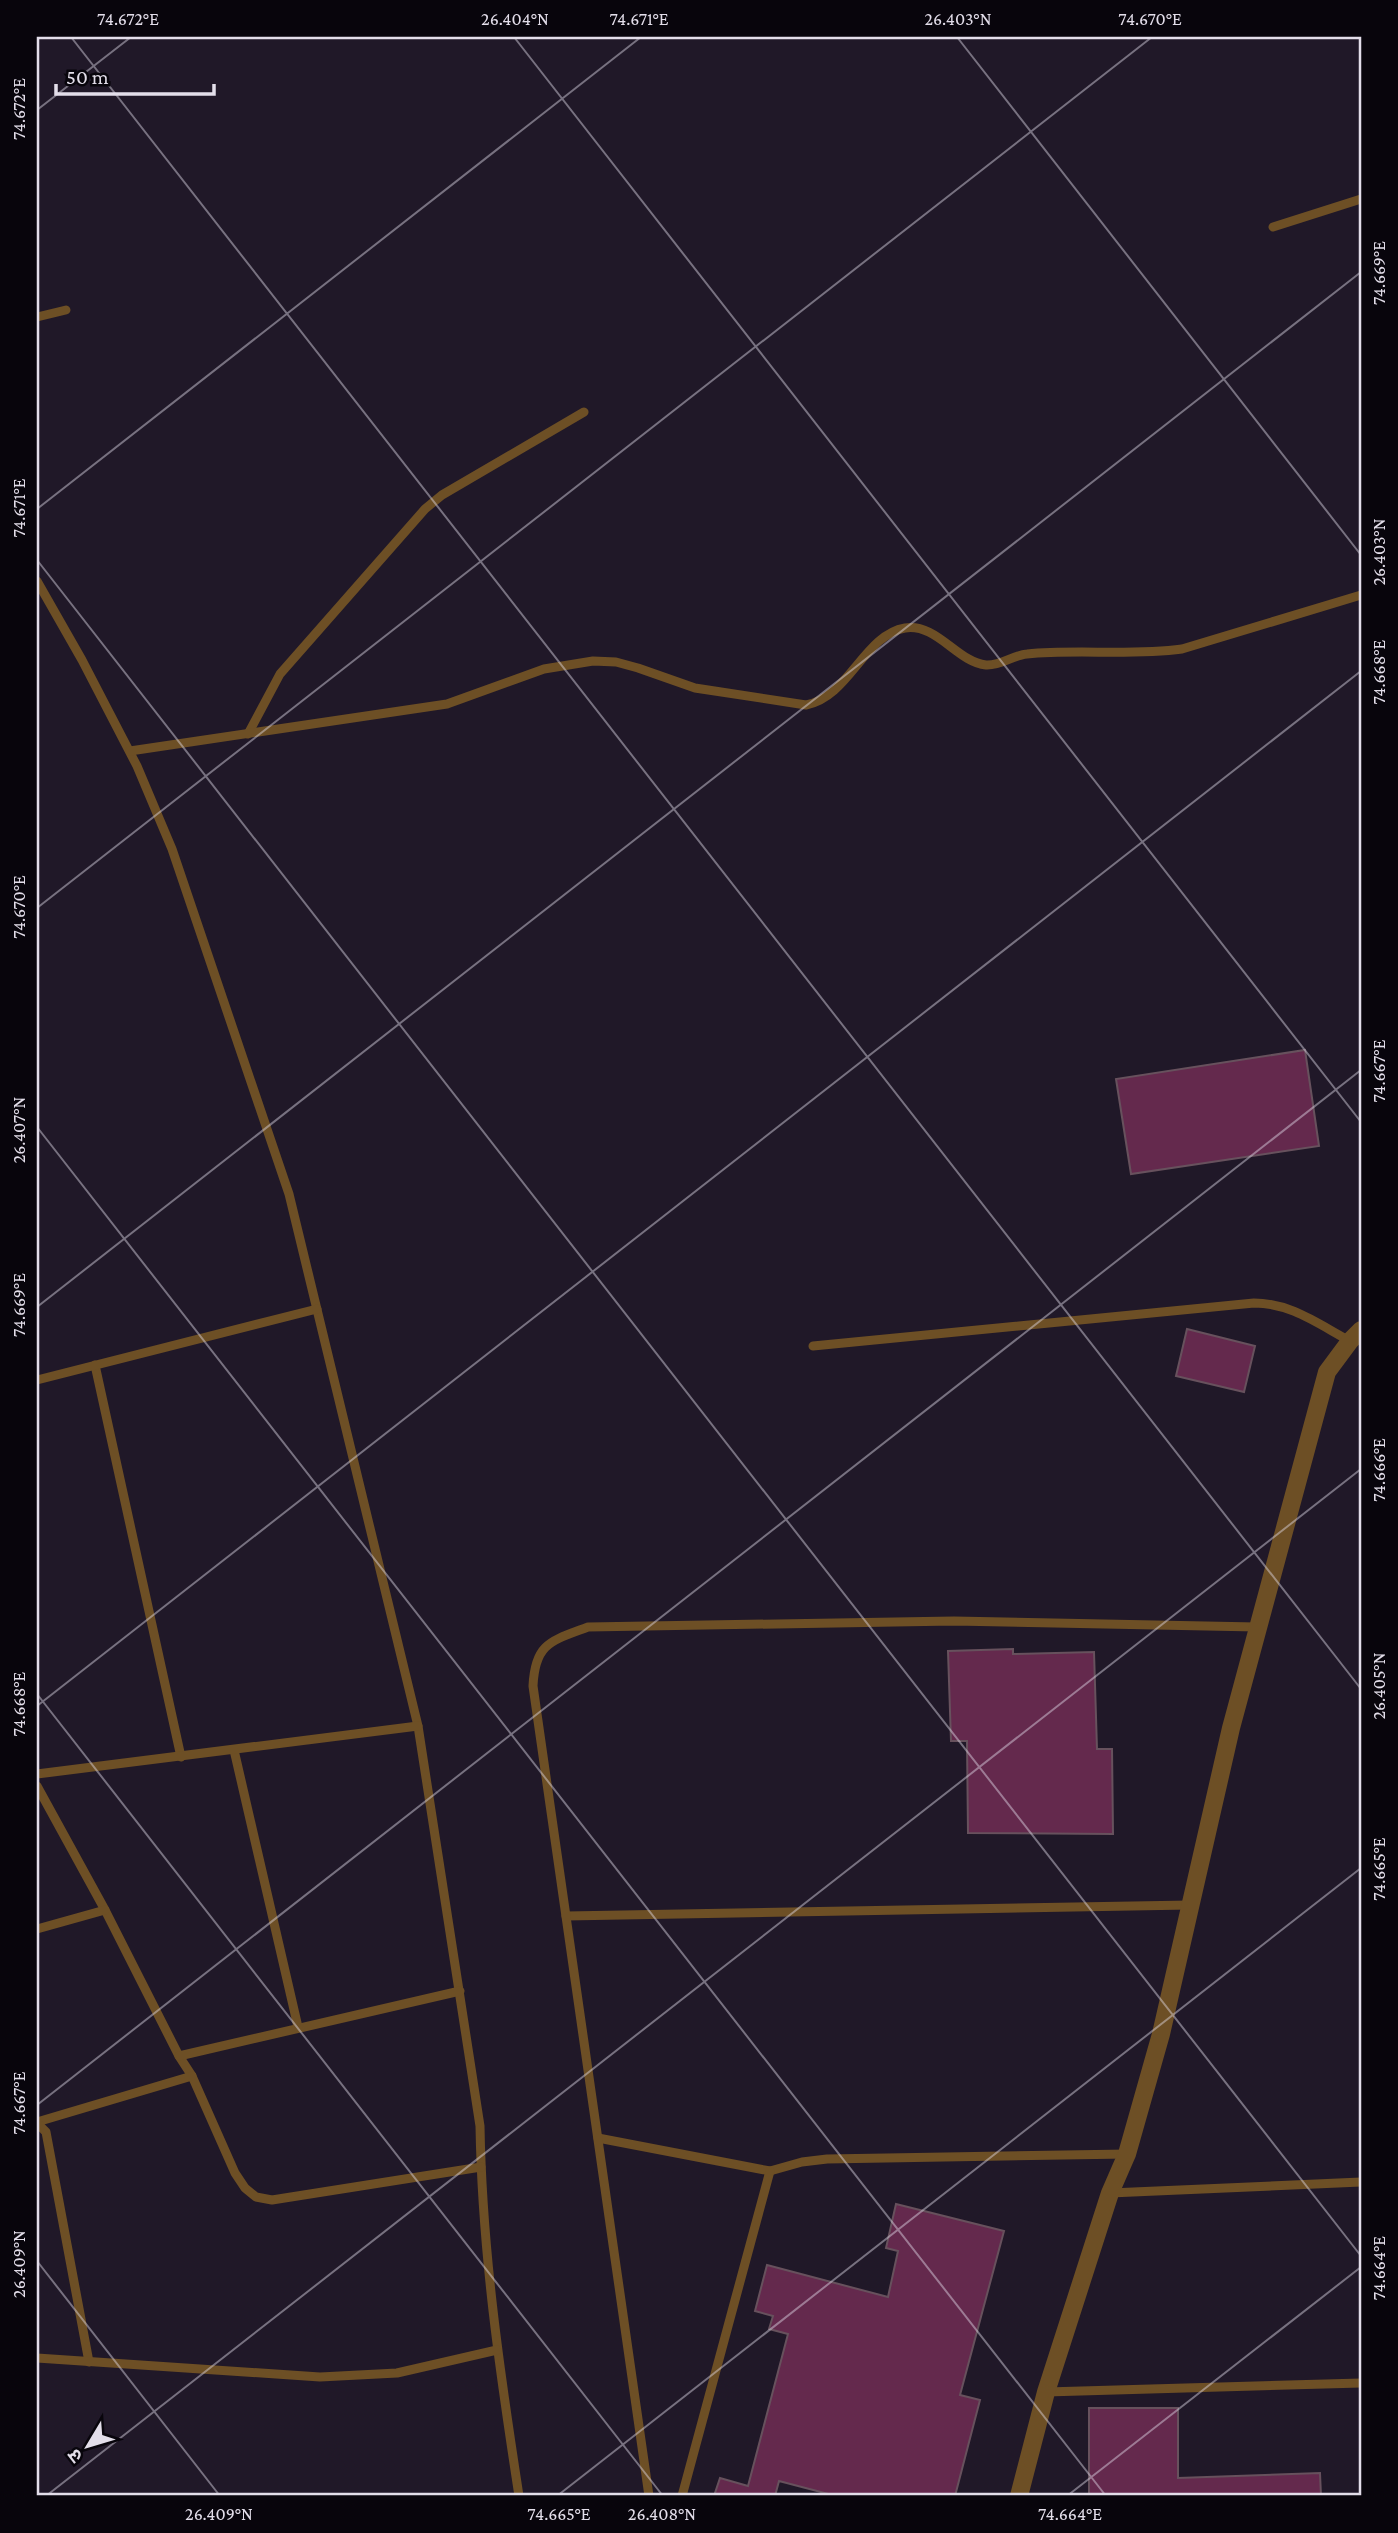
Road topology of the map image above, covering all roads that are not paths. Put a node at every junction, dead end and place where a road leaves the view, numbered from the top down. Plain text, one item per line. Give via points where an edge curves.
1 (1361, 199) edge
2 (1272, 227) dead end
3 (66, 310) dead end
4 (37, 317) edge
5 (584, 412) dead end
6 (37, 581) edge
7 (1361, 596) edge
8 (248, 734) junction
9 (130, 751) junction
10 (317, 1309) junction
11 (1355, 1336) edge
12 (813, 1346) dead end
13 (95, 1365) junction
14 (37, 1380) edge
15 (1257, 1628) junction
16 (418, 1726) junction
17 (234, 1750) junction
18 (181, 1756) junction
19 (37, 1774) edge
20 (37, 1786) edge
21 (1190, 1905) junction
22 (105, 1910) junction
23 (566, 1916) junction
24 (37, 1929) edge
25 (460, 1991) junction
26 (298, 2027) junction
27 (178, 2056) junction
28 (192, 2076) junction
29 (37, 2122) edge
30 (597, 2138) junction
31 (1126, 2154) junction
32 (481, 2167) junction
33 (770, 2171) junction
34 (1361, 2182) edge
35 (1110, 2193) junction
36 (497, 2350) junction
37 (37, 2358) edge
38 (89, 2362) junction
39 (1361, 2383) edge
40 (1046, 2392) junction
41 (519, 2496) edge
42 (649, 2496) edge
43 (682, 2496) edge
44 (1019, 2496) edge

1 - 2 lane
3 - 4 lane
5 - 8 lane via 425,509 281,674
6 - 9 lane
7 - 8 lane via 1182,649 1023,654 990,666 975,663 918,628 906,628 885,637 830,694 806,705 695,688 616,662 593,661 544,669 447,704
8 - 9 lane
9 - 10 lane via 172,849 289,1194
10 - 13 lane
10 - 16 lane
11 - 12 lane via 1290,1308 1254,1303
11 - 15 street via 1327,1372
13 - 14 lane
13 - 18 lane
15 - 21 street
15 - 23 lane via 954,1620 588,1628 560,1638 545,1648 534,1664 533,1686
16 - 17 lane
16 - 25 lane
17 - 18 lane
17 - 26 lane
18 - 19 lane
20 - 22 lane
21 - 23 lane
21 - 31 street via 1161,2034
22 - 24 lane
22 - 27 lane
23 - 30 lane
25 - 26 lane
25 - 32 lane via 480,2126
26 - 27 lane
27 - 28 lane
28 - 29 lane
28 - 32 lane via 235,2173 256,2197 272,2200
29 - 38 lane via 46,2132
30 - 33 lane
30 - 42 lane
31 - 33 lane via 827,2159
31 - 35 street
32 - 36 lane
33 - 43 lane
34 - 35 lane
35 - 40 street
36 - 38 lane via 397,2373 320,2377
36 - 41 lane
37 - 38 lane
39 - 40 lane
40 - 44 street

